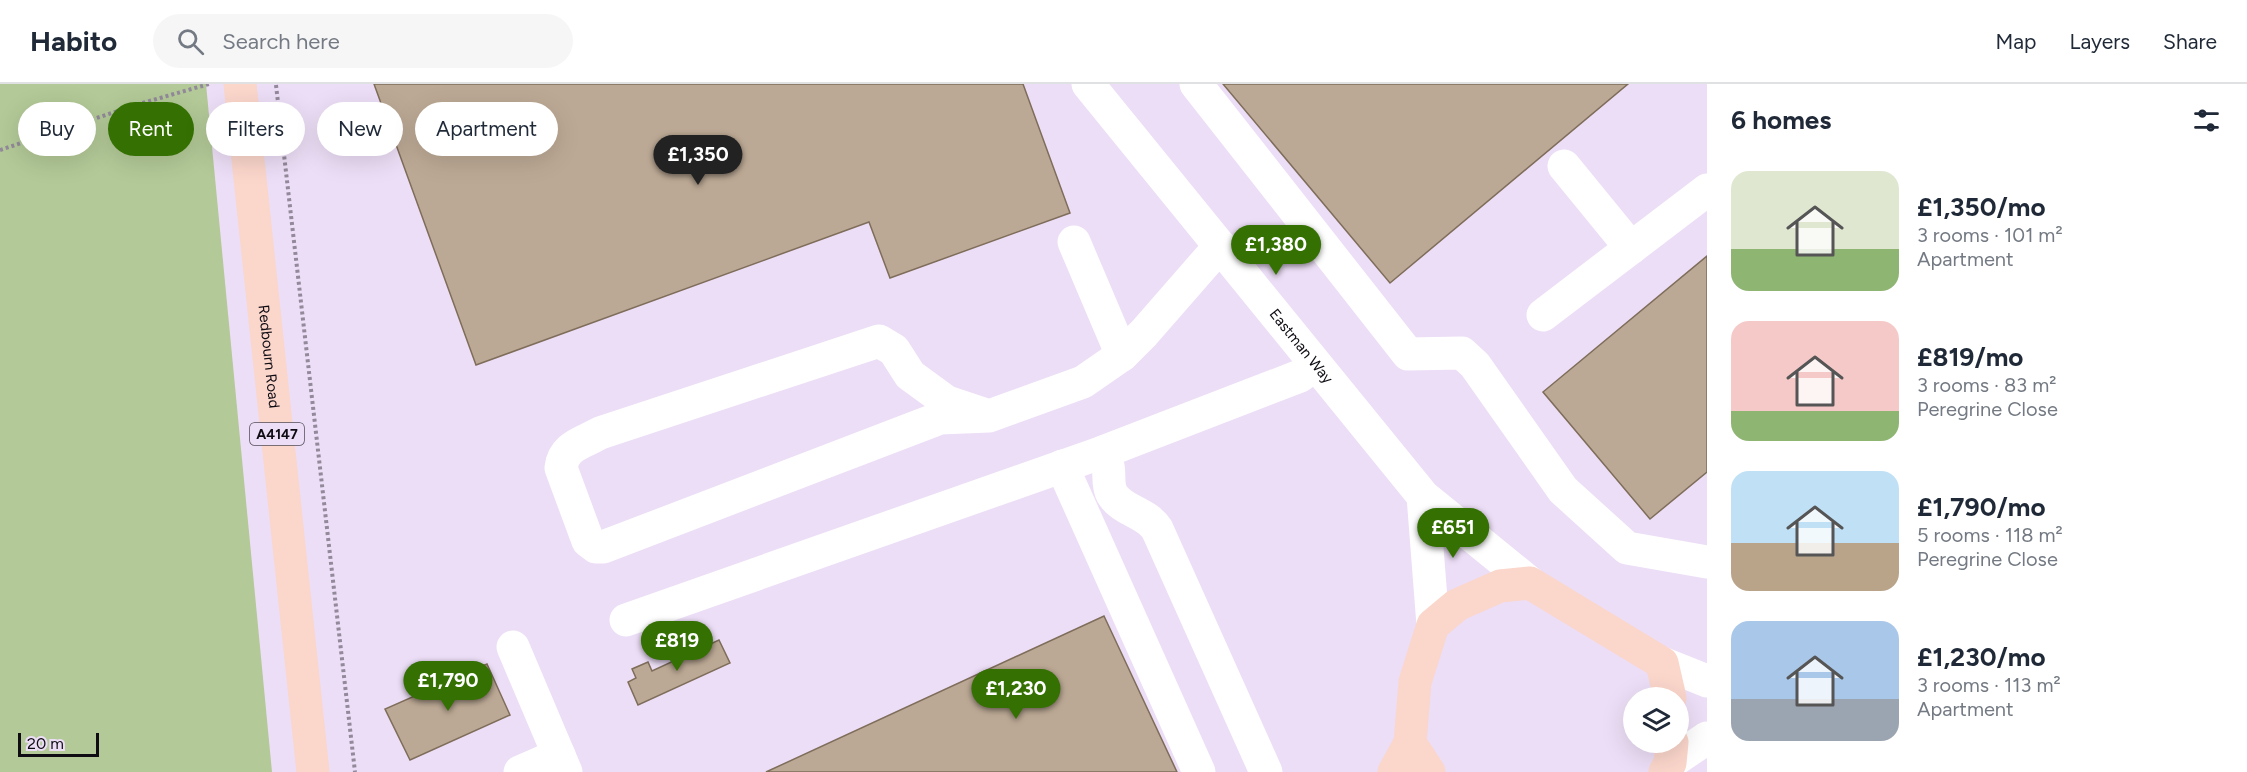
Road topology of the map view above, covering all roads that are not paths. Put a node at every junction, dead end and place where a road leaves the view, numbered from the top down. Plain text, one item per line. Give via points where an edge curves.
1 (240, 84) edge
2 (1088, 84) edge
3 (1196, 84) edge
4 (1564, 166) dead end
5 (1707, 190) edge
6 (1074, 242) dead end
7 (1220, 246) junction
8 (1631, 248) junction
9 (1543, 315) dead end
10 (1122, 355) junction
11 (1315, 365) junction
12 (989, 416) junction
13 (1103, 452) junction
14 (1062, 466) junction
15 (1423, 496) junction
16 (1707, 562) edge
17 (1530, 583) junction
18 (626, 620) dead end
19 (1433, 625) junction
20 (513, 647) dead end
21 (1662, 663) junction
22 (1707, 681) edge
23 (1667, 687) edge
24 (1707, 738) edge
25 (1410, 743) junction
26 (1669, 759) edge
27 (562, 763) edge
28 (313, 772) edge
29 (520, 772) edge
30 (1198, 772) edge
31 (1266, 772) edge
32 (1395, 772) edge
33 (1429, 772) edge

1 - 28 main road, Redbourn Road / A4147
2 - 7 street, Eastman Way
3 - 16 street via 1408,354 1462,353 1475,365 1563,490 1627,548
4 - 8 street
5 - 8 street
6 - 10 street
7 - 10 street
7 - 11 street, Eastman Way
8 - 9 street
10 - 12 street via 1083,382
11 - 13 street via 1300,376
11 - 15 street, Eastman Way
12 - 12 street via 947,402 910,375 894,350 879,340 600,433 569,450 562,458 561,468 588,541 603,547 940,418
13 - 14 street
13 - 31 street via 1112,494 1119,503 1152,521 1157,529
14 - 18 street
14 - 30 street
15 - 17 street, Eastman Way
15 - 19 street
17 - 19 main road via 1500,586 1457,605
17 - 21 main road
19 - 25 main road via 1415,682
20 - 27 street
21 - 22 street
21 - 23 main road
24 - 26 street
25 - 32 main road
25 - 33 main road
27 - 29 street

